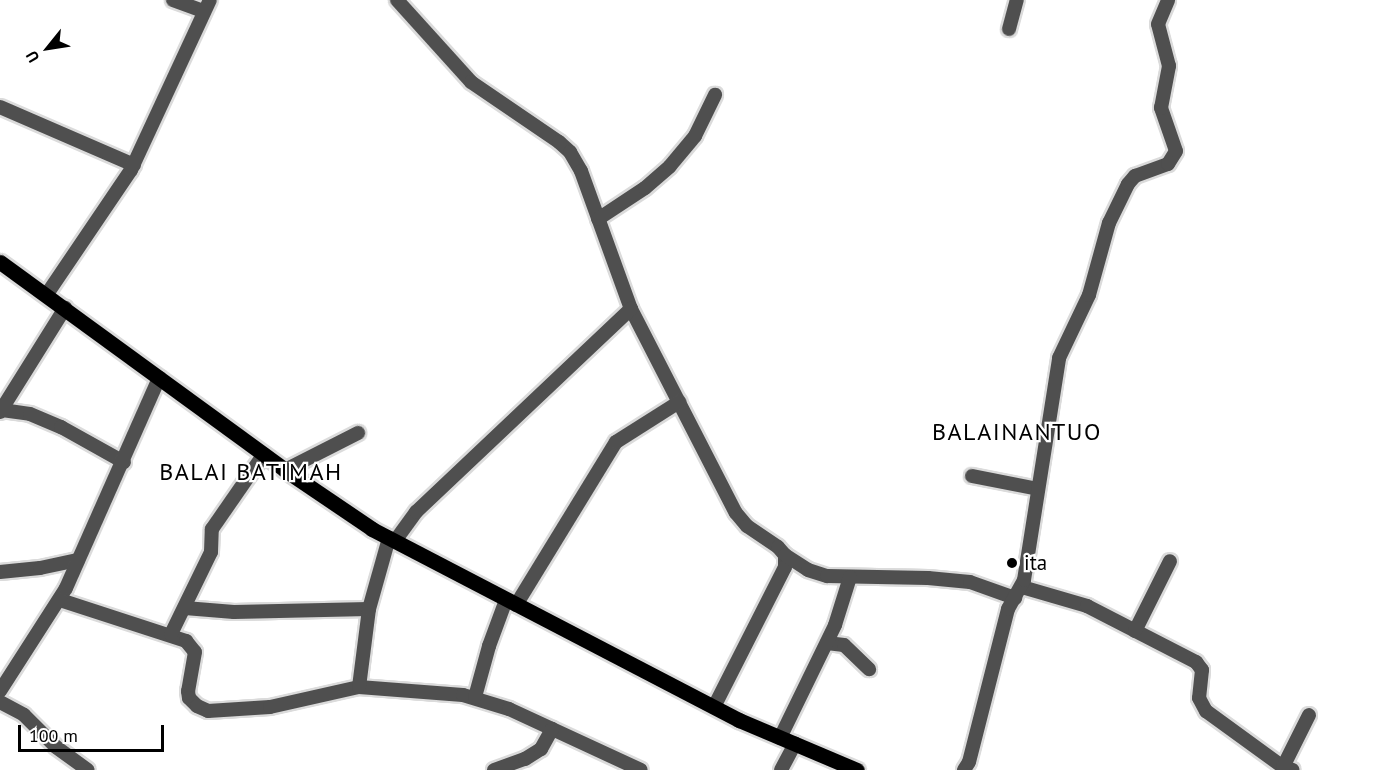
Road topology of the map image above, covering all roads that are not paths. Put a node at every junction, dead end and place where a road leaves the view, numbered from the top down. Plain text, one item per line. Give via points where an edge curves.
1 (173, 0) edge
2 (397, 0) edge
3 (1017, 0) edge
4 (1168, 0) edge
5 (206, 5) edge
6 (1009, 28) dead end
7 (715, 94) dead end
8 (0, 107) edge
9 (134, 165) junction
10 (598, 219) junction
11 (0, 262) edge
12 (47, 294) junction
13 (64, 308) junction
14 (631, 309) junction
15 (159, 378) junction
16 (679, 402) junction
17 (1, 411) edge
18 (358, 434) dead end
19 (264, 454) junction
20 (124, 462) junction
21 (285, 470) junction
22 (972, 476) dead end
23 (1038, 489) junction
24 (392, 540) junction
25 (785, 555) junction
26 (78, 560) junction
27 (1170, 561) dead end
28 (0, 572) edge
29 (850, 577) junction
30 (1018, 593) junction
31 (60, 600) junction
32 (511, 602) junction
33 (185, 608) junction
34 (369, 609) junction
35 (1135, 631) junction
36 (171, 634) junction
37 (827, 643) junction
38 (869, 669) dead end
39 (359, 687) junction
40 (0, 691) edge
41 (475, 697) junction
42 (0, 702) edge
43 (714, 707) junction
44 (1309, 715) dead end
45 (552, 729) junction
46 (780, 738) junction
47 (795, 744) junction
48 (1288, 768) edge
49 (88, 770) edge
50 (494, 770) edge
51 (641, 770) edge
52 (781, 770) edge
53 (857, 770) edge
54 (964, 770) edge

1 - 5 street
2 - 10 street via 471,82 570,152
3 - 6 street
4 - 23 street via 1158,24 1169,66 1161,108 1176,151 1168,164 1135,176 1109,223 1089,295 1056,369
5 - 9 street
7 - 10 street via 695,136 670,166
8 - 9 street
9 - 12 street
10 - 14 street
11 - 12 main road
12 - 13 main road
13 - 15 main road
13 - 17 street
14 - 16 street
14 - 24 street via 416,512
15 - 19 main road
15 - 20 street
16 - 25 street via 741,520
16 - 32 street via 615,442
17 - 20 street via 30,414
18 - 21 street
19 - 21 main road
19 - 33 street via 212,529 211,552
20 - 26 street
21 - 24 main road
22 - 23 street
23 - 30 street
24 - 32 main road
24 - 34 street
25 - 29 street via 808,570
25 - 43 street via 785,567
26 - 28 street
26 - 31 street
27 - 35 street
29 - 30 street via 970,582
29 - 37 street
30 - 35 street via 1071,600
30 - 54 street via 1008,609
31 - 36 street
31 - 40 street
32 - 41 street via 489,646
32 - 43 main road
33 - 34 street via 234,612
33 - 36 street
34 - 39 street
35 - 48 street via 1196,662 1203,674 1199,698 1202,707
36 - 39 street via 194,648 188,694 193,704 208,711 270,707
37 - 38 street via 844,645
37 - 46 street
39 - 41 street
41 - 45 street
42 - 49 street via 24,716 56,747
43 - 46 main road
44 - 48 street
45 - 50 street via 541,749
45 - 51 street
46 - 47 main road
47 - 52 street
47 - 53 main road

